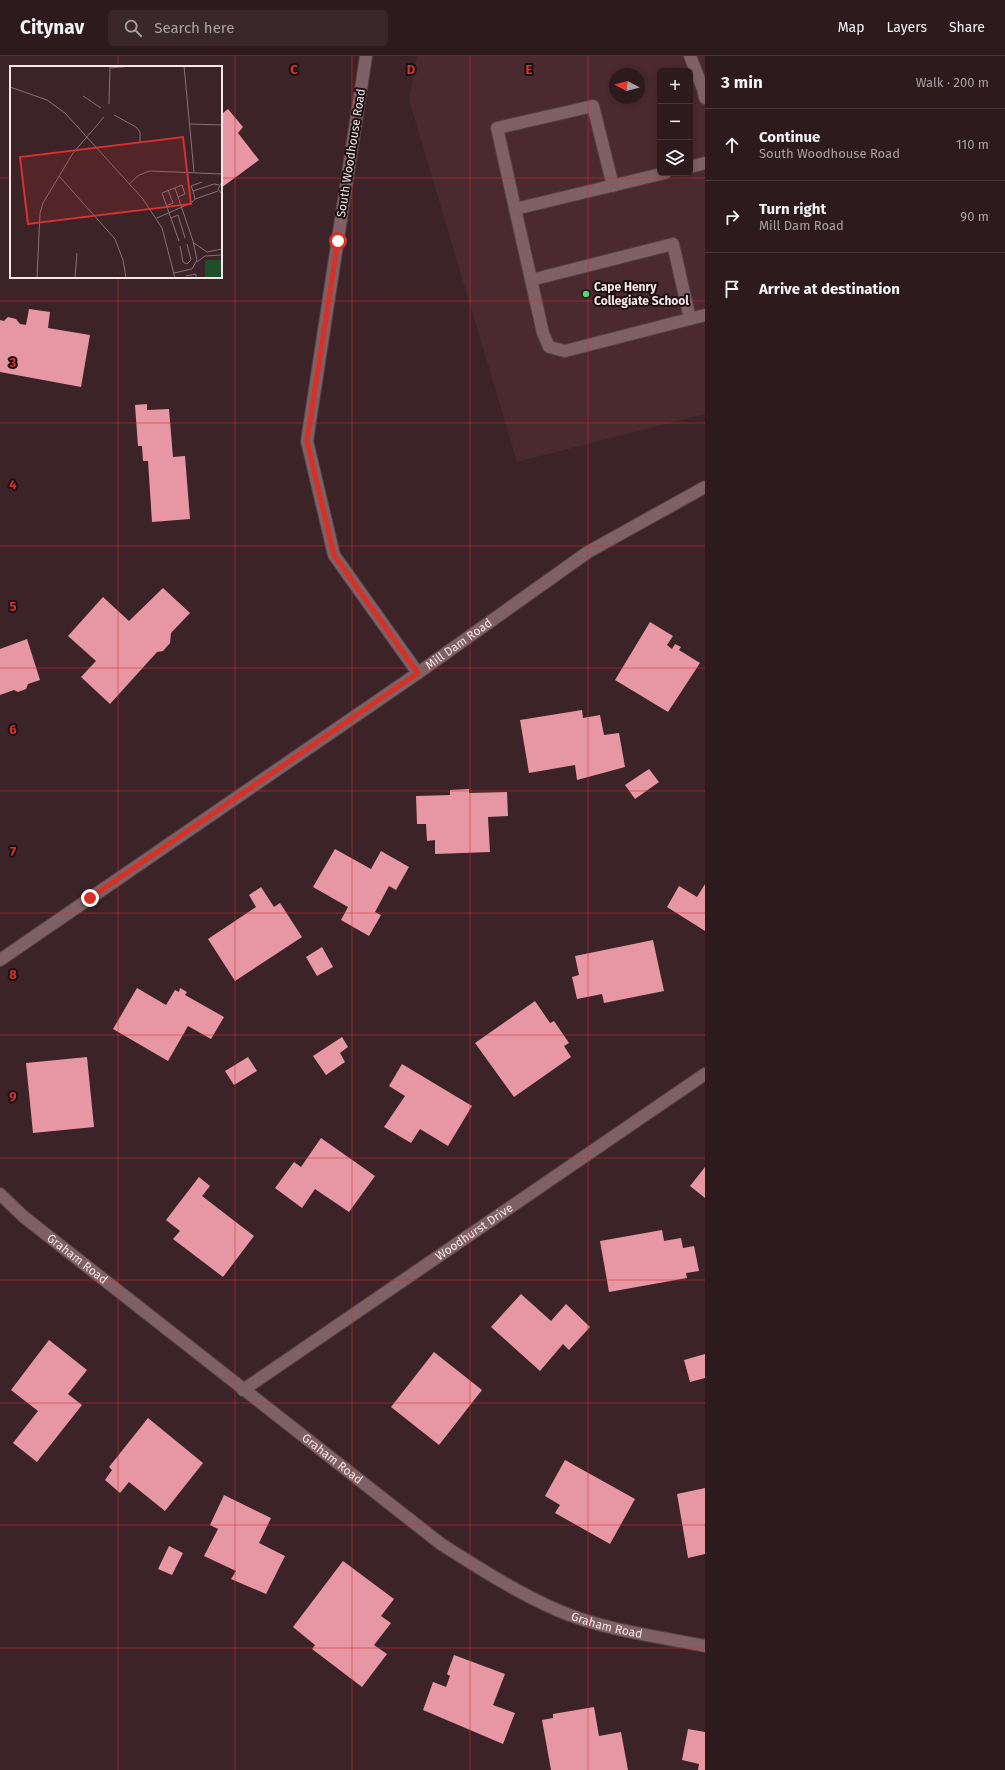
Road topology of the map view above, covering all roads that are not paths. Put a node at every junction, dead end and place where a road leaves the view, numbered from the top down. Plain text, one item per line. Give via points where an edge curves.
1 (366, 56) edge
2 (690, 56) edge
3 (705, 98) edge
4 (705, 163) edge
5 (693, 166) edge
6 (657, 175) edge
7 (613, 186) junction
8 (515, 209) junction
9 (531, 280) junction
10 (705, 315) edge
11 (690, 319) junction
12 (705, 487) edge
13 (418, 673) junction
14 (0, 960) edge
15 (705, 1074) edge
16 (0, 1194) edge
17 (242, 1390) junction
18 (705, 1646) edge

1 - 13 street, South Woodhouse Road via 307,441 334,555
2 - 3 street
4 - 5 street
6 - 7 street
7 - 8 street
7 - 8 street via 593,106 498,128
8 - 9 street
9 - 11 street via 543,333 550,347 555,349 565,351
9 - 11 street via 672,244
10 - 11 street
12 - 13 street, Mill Dam Road via 588,552
13 - 14 street, Mill Dam Road
15 - 17 street, Woodhurst Drive
16 - 17 street, Graham Road via 24,1217
17 - 18 street, Graham Road via 441,1544 501,1582 558,1610 607,1627

